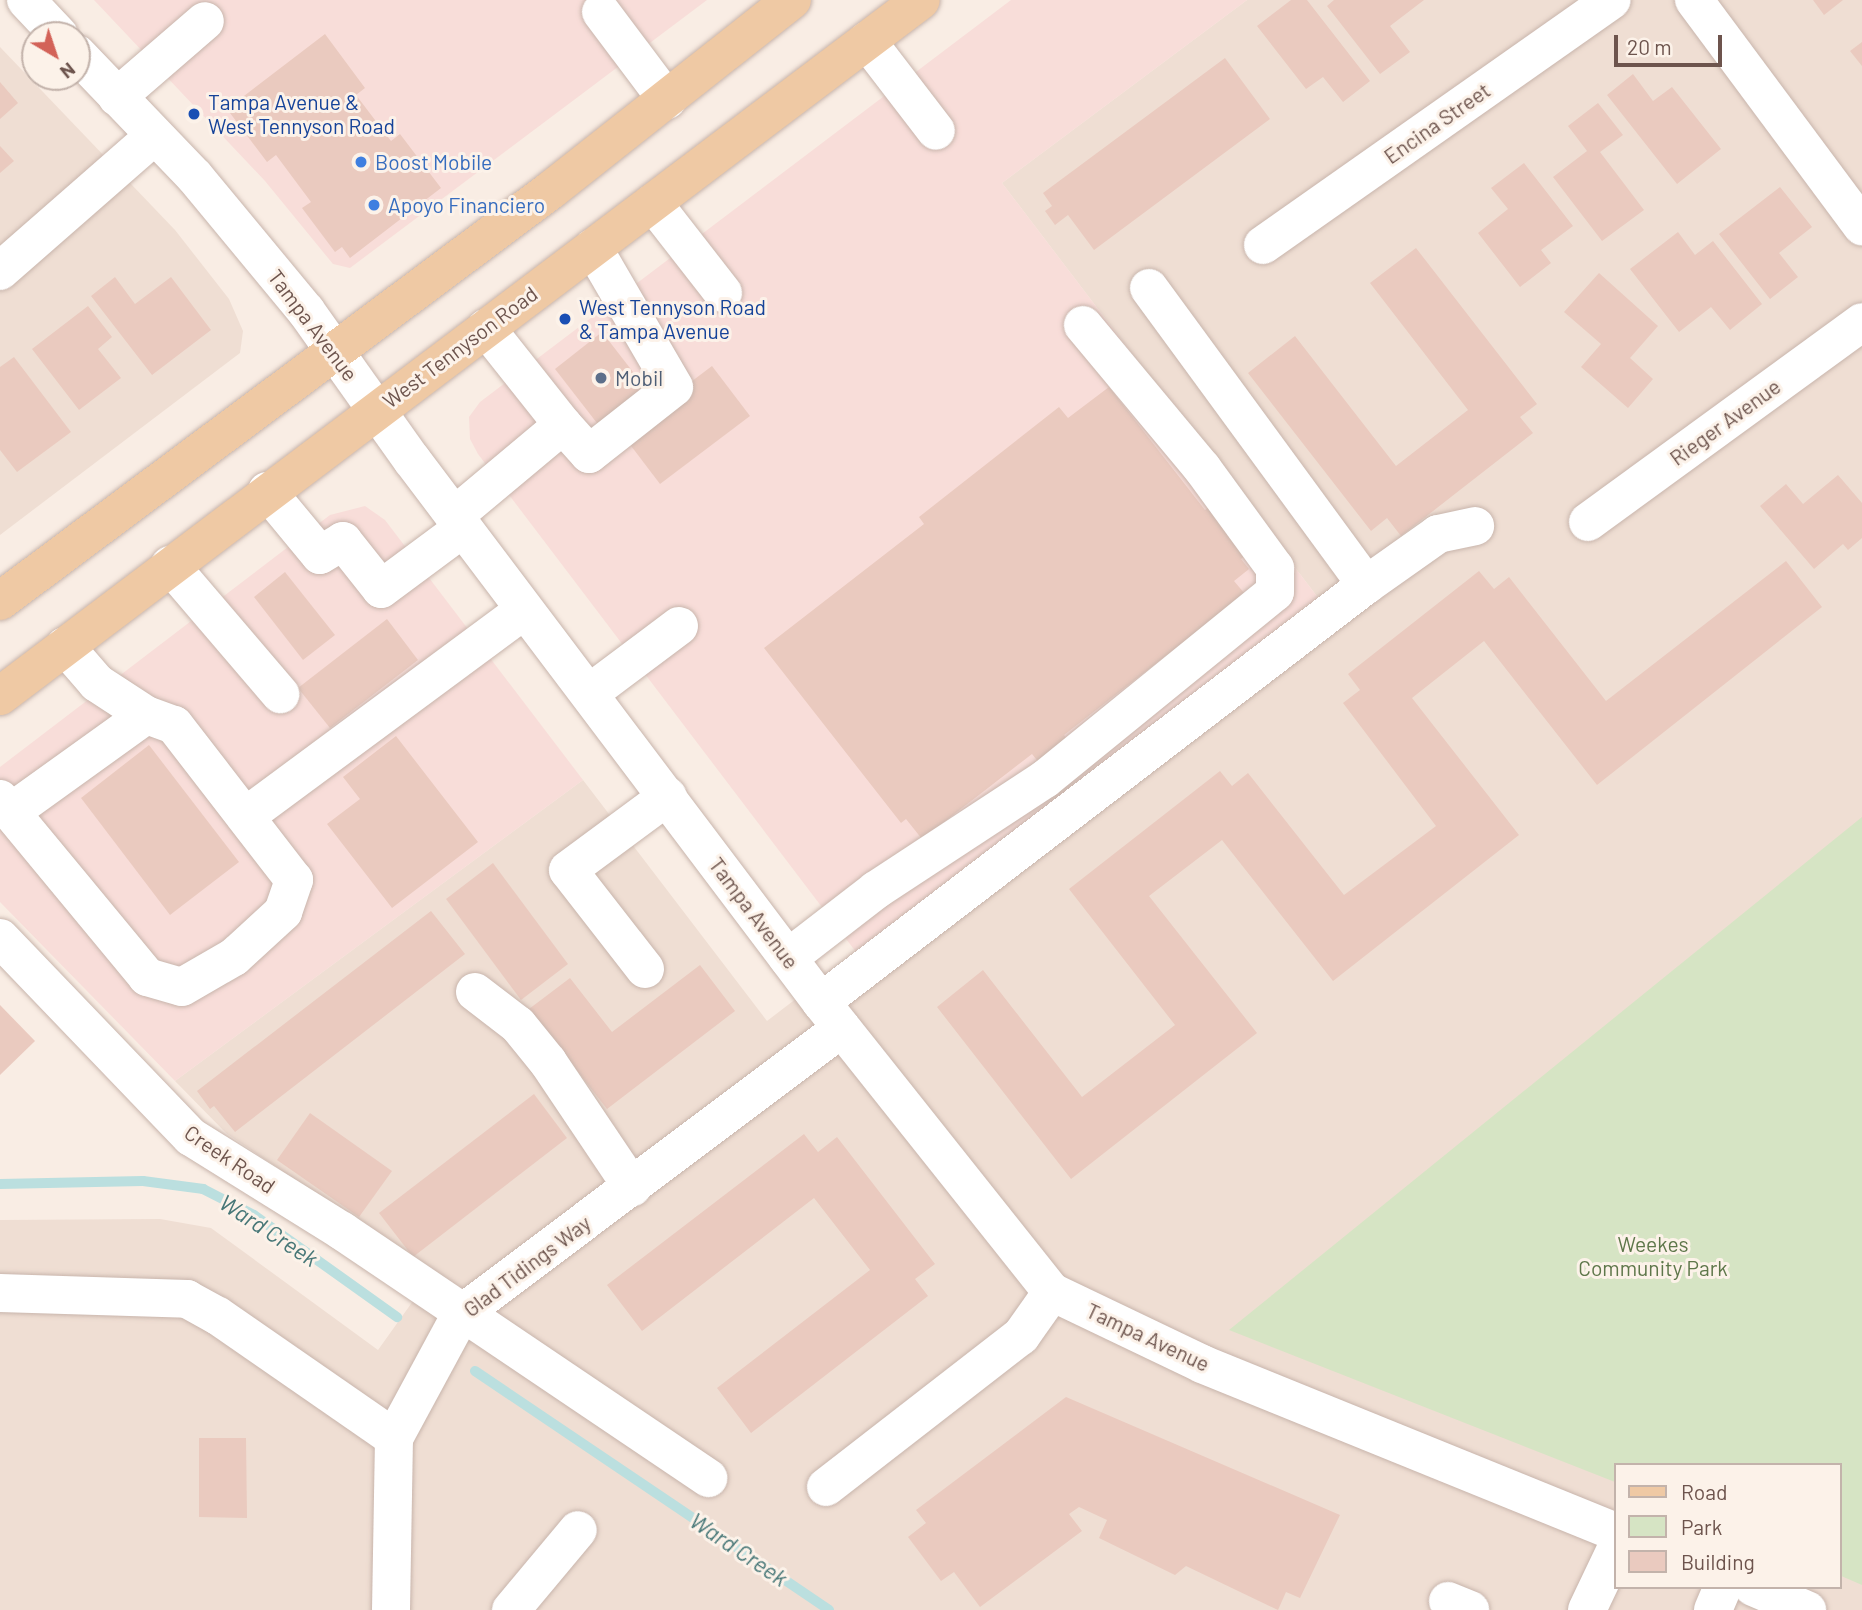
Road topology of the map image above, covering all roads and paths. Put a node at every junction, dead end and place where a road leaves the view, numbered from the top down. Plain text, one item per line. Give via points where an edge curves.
1 (26, 0) edge
2 (792, 0) edge
3 (921, 0) edge
4 (1611, 0) edge
5 (1694, 0) edge
6 (601, 12) dead end
7 (46, 21) edge
8 (205, 21) dead end
9 (867, 41) junction
10 (91, 69) edge
11 (117, 97) junction
12 (667, 100) junction
13 (936, 131) dead end
14 (154, 136) junction
15 (653, 203) junction
16 (1862, 226) edge
17 (1263, 245) dead end
18 (593, 248) junction
19 (0, 271) edge
20 (1149, 288) dead end
21 (723, 293) dead end
22 (1862, 322) edge
23 (1083, 325) dead end
24 (486, 328) junction
25 (335, 352) junction
26 (376, 410) junction
27 (563, 425) junction
28 (267, 491) junction
29 (458, 522) junction
30 (1588, 522) dead end
31 (1475, 526) dead end
32 (170, 565) junction
33 (1366, 585) junction
34 (0, 601) edge
35 (524, 610) junction
36 (680, 626) dead end
37 (65, 646) junction
38 (591, 692) junction
39 (280, 694) dead end
40 (0, 696) edge
41 (146, 715) junction
42 (668, 796) junction
43 (5, 805) edge
44 (246, 816) junction
45 (0, 938) edge
46 (788, 958) junction
47 (645, 969) dead end
48 (475, 992) dead end
49 (831, 1015) junction
50 (632, 1187) junction
51 (1052, 1292) junction
52 (0, 1293) edge
53 (461, 1314) junction
54 (394, 1438) junction
55 (708, 1478) dead end
56 (826, 1487) dead end
57 (578, 1530) dead end
58 (1614, 1532) edge
59 (1614, 1552) edge
60 (1722, 1589) edge
61 (1758, 1589) edge
62 (391, 1610) edge
63 (511, 1610) edge
64 (1587, 1610) edge
65 (1713, 1610) edge
66 (1807, 1610) edge

1 - 7 street
2 - 12 main road
3 - 9 main road, West Tennyson Road
4 - 17 street, Encina Street
5 - 16 street
6 - 12 street
8 - 11 street
9 - 13 street
9 - 15 main road, West Tennyson Road
10 - 11 street, Tampa Avenue
11 - 14 street, Tampa Avenue
12 - 25 main road
14 - 19 street
14 - 25 street, Tampa Avenue via 212,197
15 - 18 main road, West Tennyson Road
15 - 21 street
18 - 24 main road, West Tennyson Road
18 - 27 street via 674,387 589,454
20 - 33 street
22 - 30 street, Rieger Avenue
23 - 46 street via 1202,468 1275,568 1275,592 1045,779 876,891
24 - 26 main road, West Tennyson Road
24 - 27 street
25 - 26 street, Tampa Avenue
25 - 34 main road
26 - 28 main road, West Tennyson Road
26 - 29 street, Tampa Avenue
27 - 29 street
28 - 29 street via 320,555 343,541 382,589
28 - 32 main road, West Tennyson Road
29 - 35 street, Tampa Avenue
31 - 33 street, Glad Tidings Way via 1438,534
32 - 37 main road, West Tennyson Road
32 - 39 street
33 - 49 street, Glad Tidings Way
35 - 38 street, Tampa Avenue
35 - 44 street
36 - 38 street
37 - 40 main road, West Tennyson Road
37 - 41 street via 97,683
38 - 42 street, Tampa Avenue
41 - 43 street
41 - 44 street via 174,725
42 - 46 street, Tampa Avenue
42 - 47 street via 568,870
43 - 44 street via 147,977 182,987 234,957 283,912 294,880
45 - 53 street, Creek Road via 191,1137 342,1231
46 - 49 street, Tampa Avenue
48 - 50 street via 518,1025
49 - 50 street, Glad Tidings Way
49 - 51 street, Tampa Avenue
50 - 53 street, Glad Tidings Way
51 - 56 street via 1021,1336
51 - 58 street, Tampa Avenue via 1202,1364
52 - 54 street via 187,1299
53 - 54 street, Glad Tidings Way
53 - 55 street, Creek Road
54 - 62 street, Glad Tidings Way
57 - 63 street
59 - 64 street
60 - 65 street
61 - 66 street

